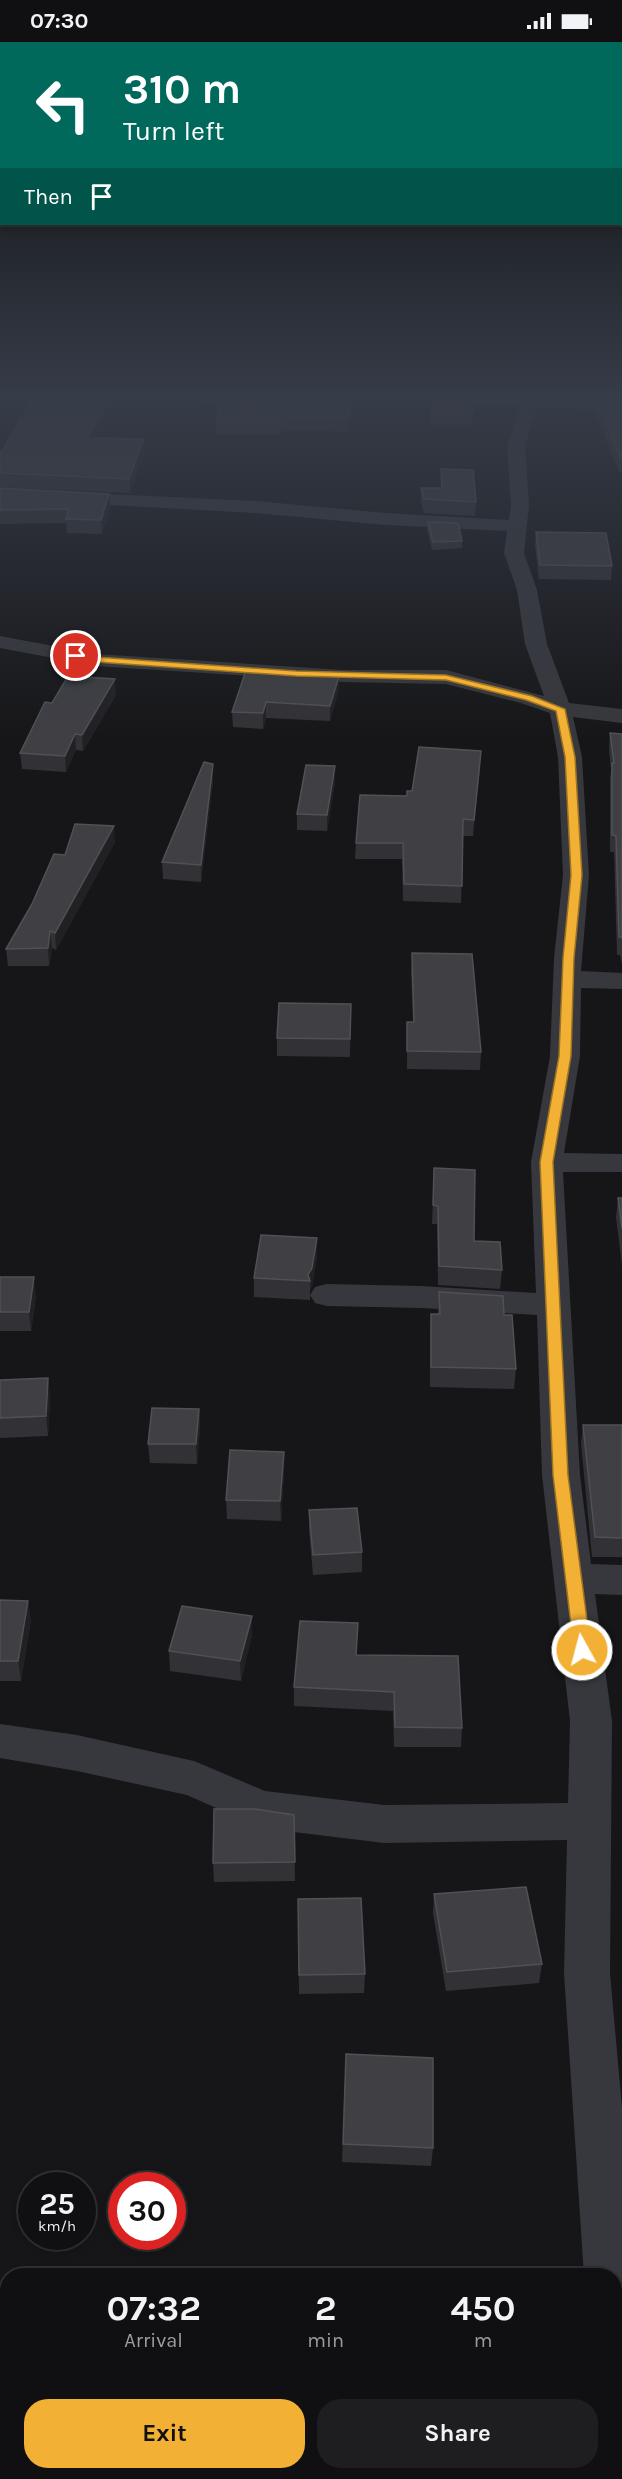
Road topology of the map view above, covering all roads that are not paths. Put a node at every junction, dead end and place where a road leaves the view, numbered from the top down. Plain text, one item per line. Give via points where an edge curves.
1 (307, 512) edge
2 (519, 512) edge
3 (517, 526) junction
4 (0, 642) edge
5 (560, 709) junction
6 (622, 716) edge
7 (568, 979) junction
8 (622, 981) edge
9 (547, 1162) junction
10 (622, 1163) edge
11 (327, 1295) dead end
12 (555, 1305) junction
13 (574, 1579) junction
14 (622, 1580) edge
15 (0, 1742) edge
16 (590, 1821) junction
17 (609, 2268) edge

1 - 3 street
2 - 3 street
3 - 5 street via 514,553 527,590 536,644
4 - 5 street via 96,660 343,676 446,677
5 - 6 street
5 - 7 street via 570,757 576,875
7 - 8 street
7 - 9 street via 565,1056
9 - 10 street
9 - 12 street
11 - 12 street
12 - 13 street via 561,1475
13 - 14 street
13 - 16 street via 591,1721
15 - 16 street via 194,1779 261,1809 384,1824
16 - 17 street via 587,1972

